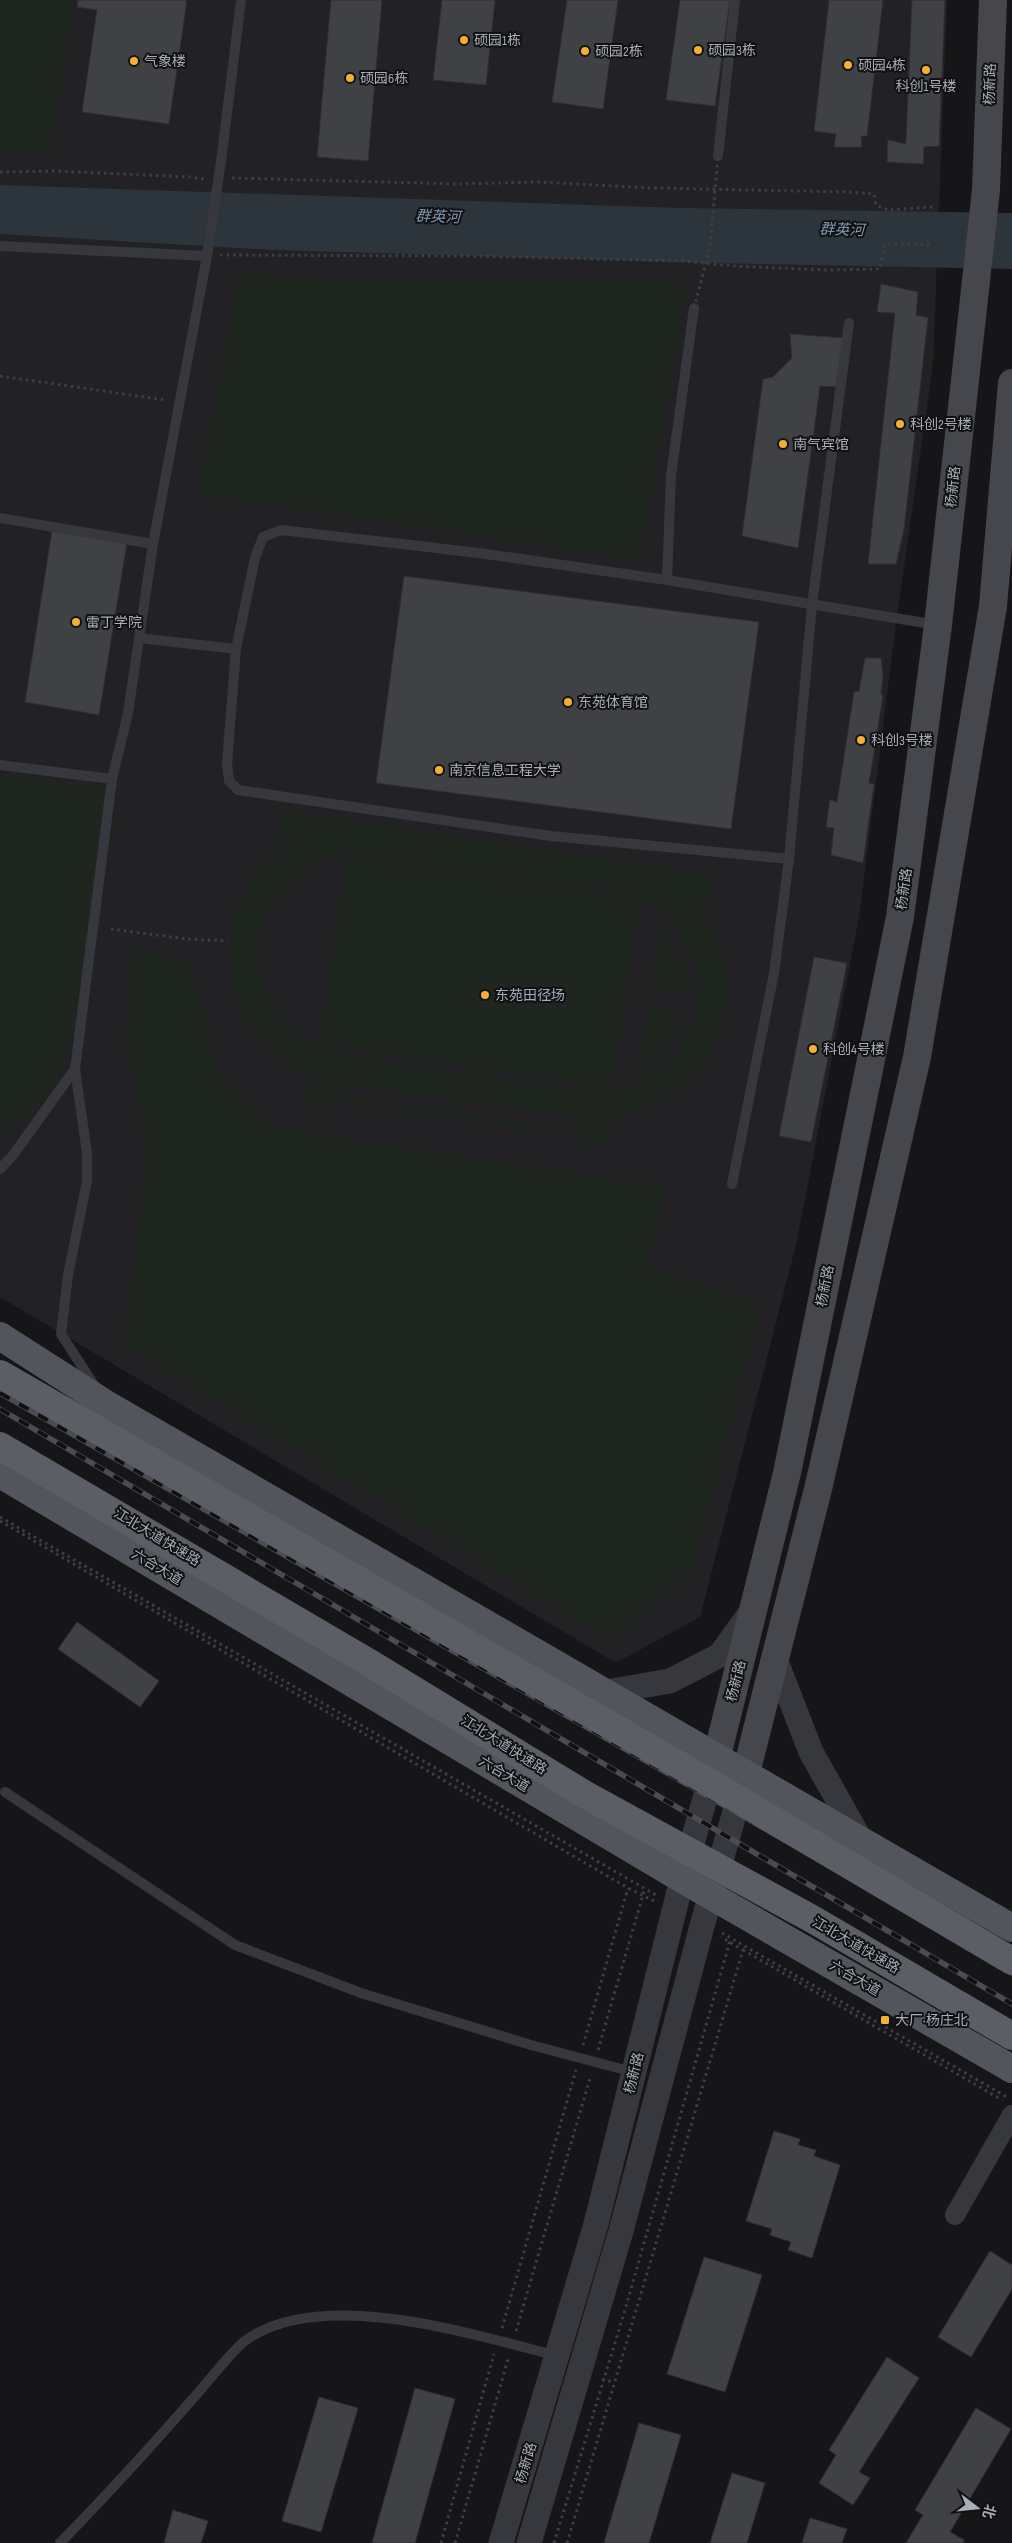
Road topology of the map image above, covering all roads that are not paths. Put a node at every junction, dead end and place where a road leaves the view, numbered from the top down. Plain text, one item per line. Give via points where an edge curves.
1 (241, 0) edge
2 (735, 0) edge
3 (993, 0) edge
4 (718, 156) road end
5 (0, 246) edge
6 (207, 256) junction
7 (694, 308) road end
8 (849, 323) dead end
9 (1012, 384) edge
10 (0, 518) edge
11 (153, 544) junction
12 (667, 580) junction
13 (812, 605) junction
14 (938, 625) junction
15 (139, 638) junction
16 (236, 649) junction
17 (0, 765) edge
18 (112, 779) junction
19 (788, 859) junction
20 (76, 1069) junction
21 (0, 1169) edge
22 (732, 1184) dead end
23 (0, 1336) edge
24 (0, 1374) edge
25 (106, 1404) junction
26 (0, 1446) edge
27 (0, 1474) edge
28 (754, 1610) junction
29 (775, 1659) junction
30 (606, 1692) junction
31 (717, 1756) junction
32 (746, 1773) junction
33 (5, 1792) dead end
34 (861, 1841) junction
35 (682, 1879) junction
36 (711, 1894) junction
37 (1012, 1928) edge
38 (1012, 1961) edge
39 (1012, 2036) edge
40 (1012, 2069) edge
41 (634, 2072) junction
42 (1008, 2108) edge
43 (955, 2215) dead end
44 (558, 2356) junction
45 (60, 2543) edge
46 (501, 2543) edge
47 (529, 2543) edge

1 - 6 lane, bridge
2 - 4 lane
3 - 14 main road, 杨新路 via 986,190
5 - 6 lane
6 - 11 lane
7 - 12 lane via 671,476
8 - 13 lane
9 - 29 main road, 杨新路 via 993,606 917,1057 819,1486
10 - 11 lane
11 - 15 lane
12 - 13 lane
12 - 16 lane via 479,553 281,530 263,537 255,558
13 - 14 lane
13 - 19 lane
14 - 28 main road, 杨新路 via 900,917 787,1473
15 - 16 lane
15 - 18 lane via 128,713
16 - 19 lane via 226,763 229,781 238,790 551,836
17 - 18 lane
18 - 20 lane
19 - 22 lane via 774,974
20 - 21 lane
20 - 25 lane via 87,1181 68,1275 62,1334
23 - 25 main road
24 - 38 highway, bridge via 702,1778
25 - 30 main road
26 - 39 highway, 江北大道快速路, bridge via 374,1665 584,1794 814,1920
27 - 35 main road, 六合大道
28 - 30 street via 720,1655 670,1681
28 - 31 main road, 杨新路
29 - 32 main road, 杨新路
29 - 34 street via 812,1752
30 - 31 main road
31 - 32 main road
31 - 35 street, 杨新路
32 - 34 main road
32 - 36 street, 杨新路
33 - 41 lane via 235,1945 362,1993
34 - 37 main road
35 - 36 main road, 六合大道
35 - 41 street, 杨新路
36 - 40 main road, 六合大道
36 - 47 street, 杨新路 via 621,2231
41 - 44 street, 杨新路 via 596,2224
42 - 43 street
44 - 45 lane via 426,2324 344,2316 284,2322 246,2341
44 - 46 street, 杨新路

